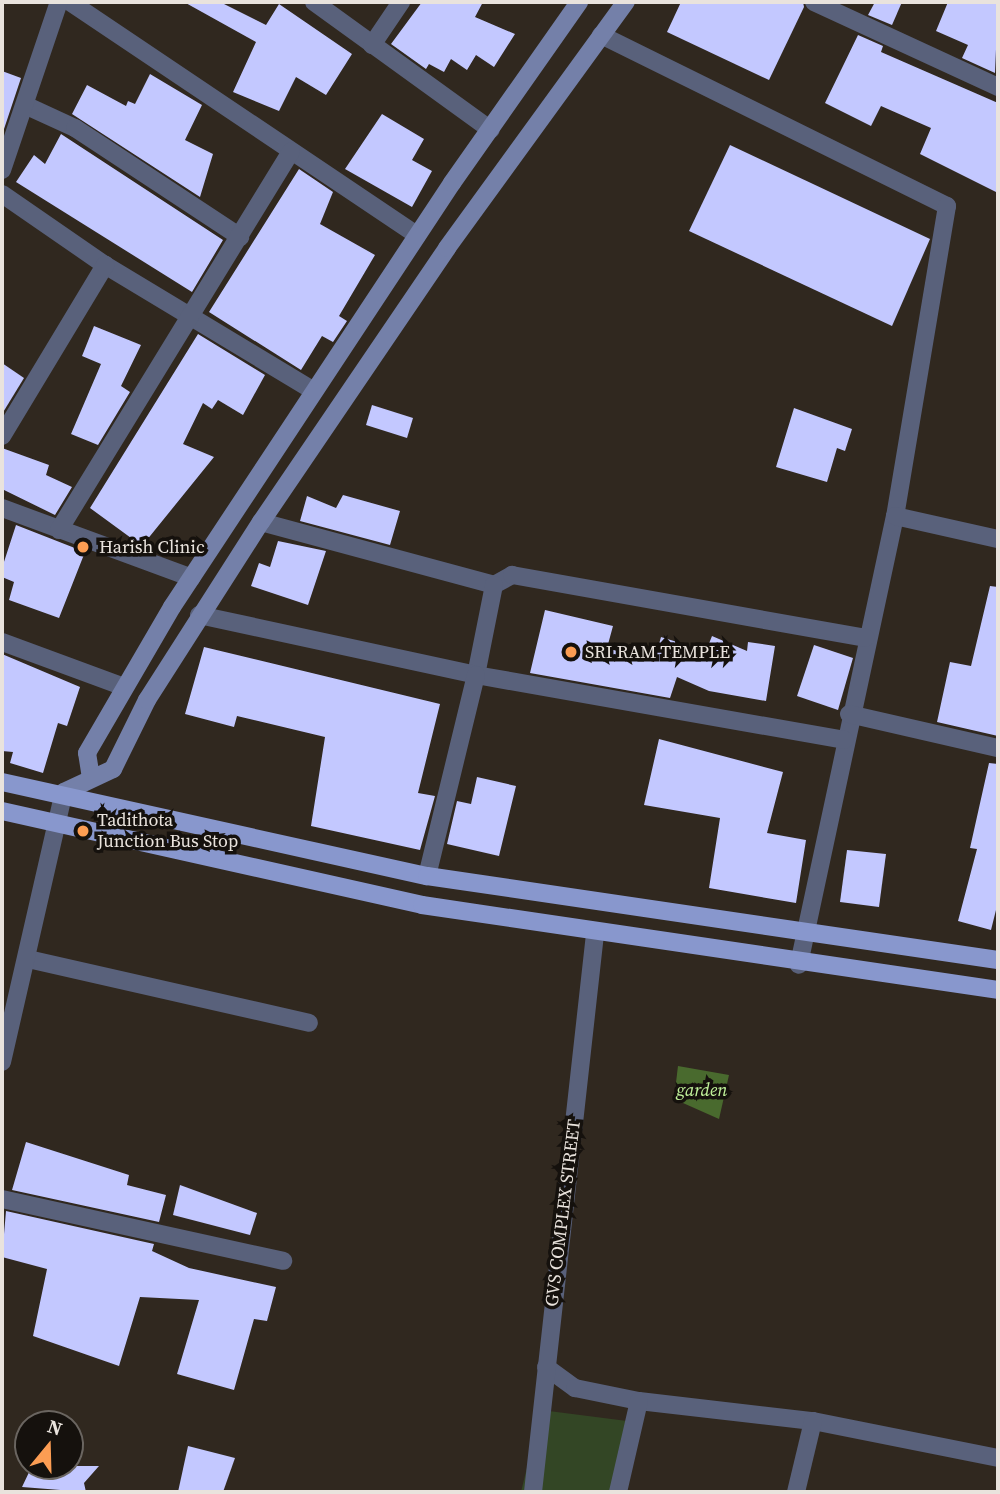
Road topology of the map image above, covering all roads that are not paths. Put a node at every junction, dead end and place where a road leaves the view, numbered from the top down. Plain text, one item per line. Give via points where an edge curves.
1 (59, 2) edge
2 (71, 2) edge
3 (314, 2) edge
4 (401, 2) edge
5 (579, 2) edge
6 (626, 2) edge
7 (814, 2) edge
8 (601, 35) junction
9 (372, 45) junction
10 (998, 87) edge
11 (27, 106) junction
12 (491, 130) junction
13 (291, 151) junction
14 (2, 170) edge
15 (2, 194) edge
16 (417, 235) junction
17 (240, 237) junction
18 (105, 265) junction
19 (187, 317) junction
20 (314, 391) junction
21 (2, 436) edge
22 (2, 509) edge
23 (895, 516) junction
24 (261, 522) junction
25 (59, 530) junction
26 (998, 539) edge
27 (192, 578) junction
28 (494, 585) junction
29 (199, 615) junction
30 (865, 638) junction
31 (2, 642) edge
32 (475, 675) junction
33 (124, 687) junction
34 (849, 714) junction
35 (844, 740) junction
36 (998, 748) edge
37 (91, 778) junction
38 (2, 782) edge
39 (64, 792) junction
40 (2, 811) edge
41 (58, 820) junction
42 (427, 876) junction
43 (595, 934) junction
44 (803, 936) junction
45 (28, 959) junction
46 (998, 960) edge
47 (799, 965) junction
48 (998, 990) edge
49 (309, 1023) dead end
50 (2, 1062) edge
51 (2, 1199) edge
52 (283, 1261) dead end
53 (546, 1367) junction
54 (639, 1401) junction
55 (813, 1420) junction
56 (998, 1458) edge
57 (533, 1492) edge
58 (618, 1492) edge
59 (796, 1492) edge

1 - 11 street
2 - 13 street
3 - 9 street
4 - 9 street
5 - 12 main road
6 - 8 main road
7 - 10 street
8 - 23 street via 947,206
8 - 24 main road via 447,248
9 - 12 street
11 - 14 street
11 - 17 street via 75,128
12 - 16 main road
13 - 16 street
13 - 17 street
15 - 18 street
16 - 20 main road
17 - 19 street
18 - 19 street
18 - 21 street
19 - 20 street
19 - 25 street
20 - 27 main road
22 - 25 street
23 - 26 street
23 - 30 street
24 - 28 street
24 - 29 main road
25 - 27 street
27 - 33 main road
28 - 30 street via 512,575
28 - 32 street
29 - 32 street
29 - 37 main road via 113,769
30 - 34 street
31 - 33 street
32 - 35 street
32 - 42 street
33 - 37 main road via 87,753
34 - 35 street
34 - 36 street
35 - 44 street
37 - 39 main road
38 - 39 main road
39 - 41 street
39 - 42 main road
40 - 41 main road
41 - 43 main road via 422,905
41 - 45 street
42 - 44 main road
43 - 47 main road
43 - 53 street, GVS COMPLEX STREET
44 - 46 main road
44 - 47 street
45 - 49 street
45 - 50 street
47 - 48 main road
51 - 52 street
53 - 54 street via 575,1388
53 - 57 street, GVS COMPLEX STREET
54 - 55 street
54 - 58 street
55 - 56 street
55 - 59 street

